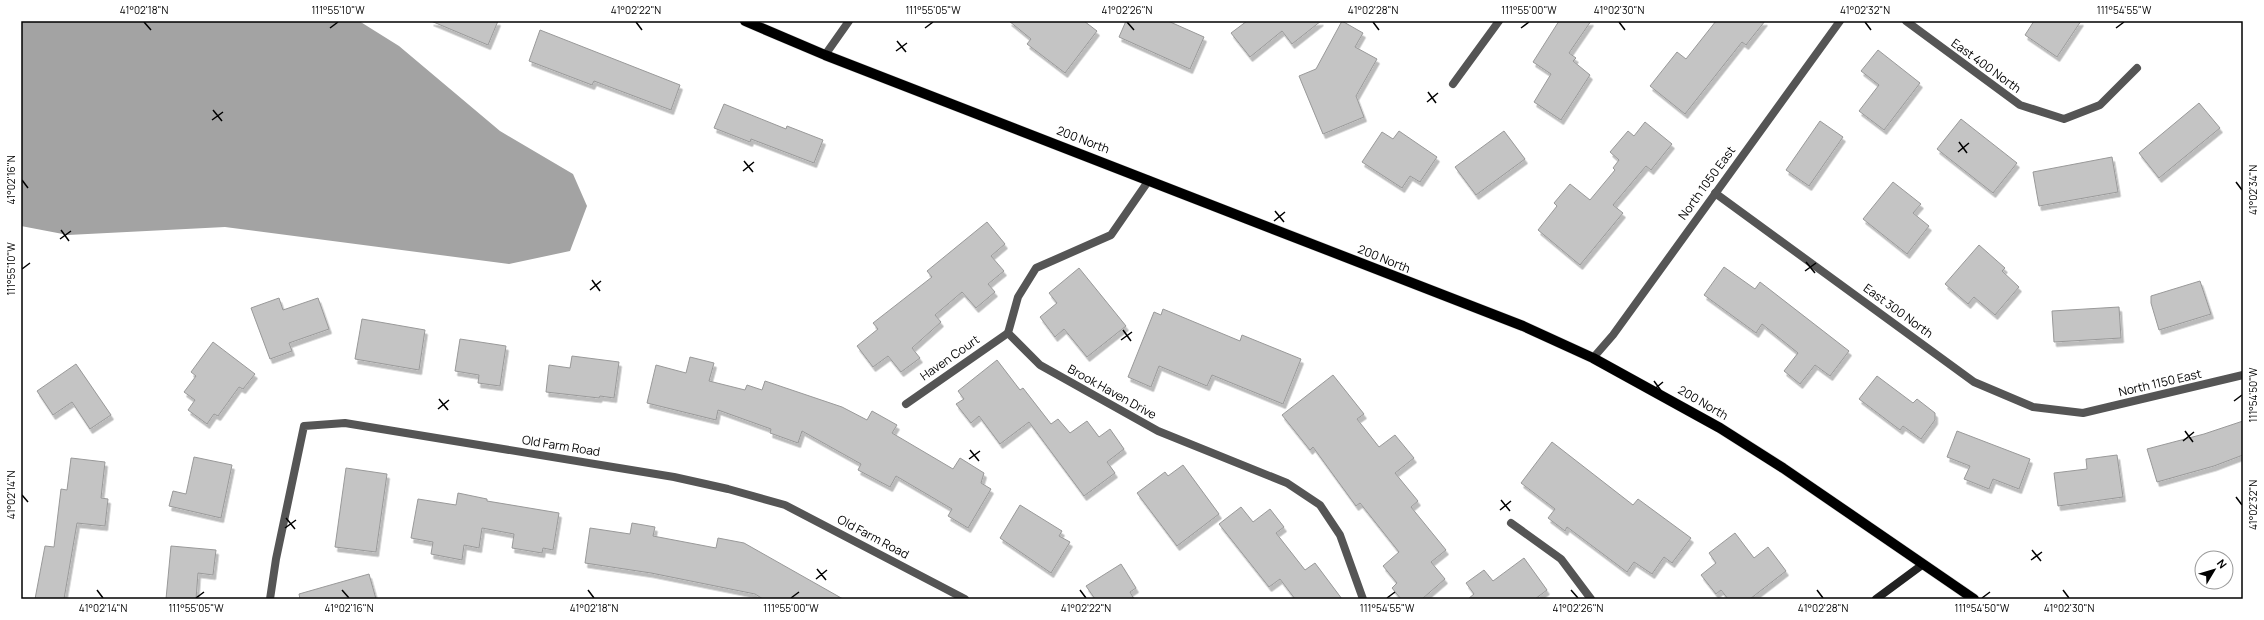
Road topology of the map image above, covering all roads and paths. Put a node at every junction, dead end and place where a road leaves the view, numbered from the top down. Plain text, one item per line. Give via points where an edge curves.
1 (746, 21) edge
2 (849, 21) edge
3 (1499, 21) edge
4 (1840, 21) edge
5 (1906, 21) edge
6 (825, 55) junction
7 (2137, 68) dead end
8 (1454, 84) dead end
9 (1149, 180) junction
10 (1715, 193) junction
11 (1008, 332) junction
12 (1593, 358) junction
13 (2243, 375) edge
14 (906, 404) dead end
15 (2083, 413) joint
16 (1511, 523) dead end
17 (1922, 565) junction
18 (270, 599) edge
19 (965, 599) edge
20 (1362, 599) edge
21 (1591, 599) edge
22 (1876, 599) edge
23 (1974, 599) edge

1 - 6 main road, 200 North
2 - 6 street
3 - 8 street
4 - 10 street, North 1050 East
5 - 7 street, East 400 North via 2020,105 2064,119 2100,105
6 - 9 main road, 200 North
9 - 11 street via 1111,235 1036,268 1018,297
9 - 12 main road, 200 North via 1522,326
10 - 12 street, North 1050 East via 1613,335
10 - 15 street, East 300 North via 1974,382 2033,407
11 - 14 street, Haven Court
11 - 20 street, Brook Haven Drive via 1040,365 1158,431 1287,483 1320,505 1340,535
12 - 17 main road, 200 North via 1677,403 1755,450
13 - 15 street, North 1150 East
16 - 21 street via 1561,559
17 - 22 street
17 - 23 main road, 200 North
18 - 19 street, Old Farm Road via 304,426 345,423 674,477 785,505

